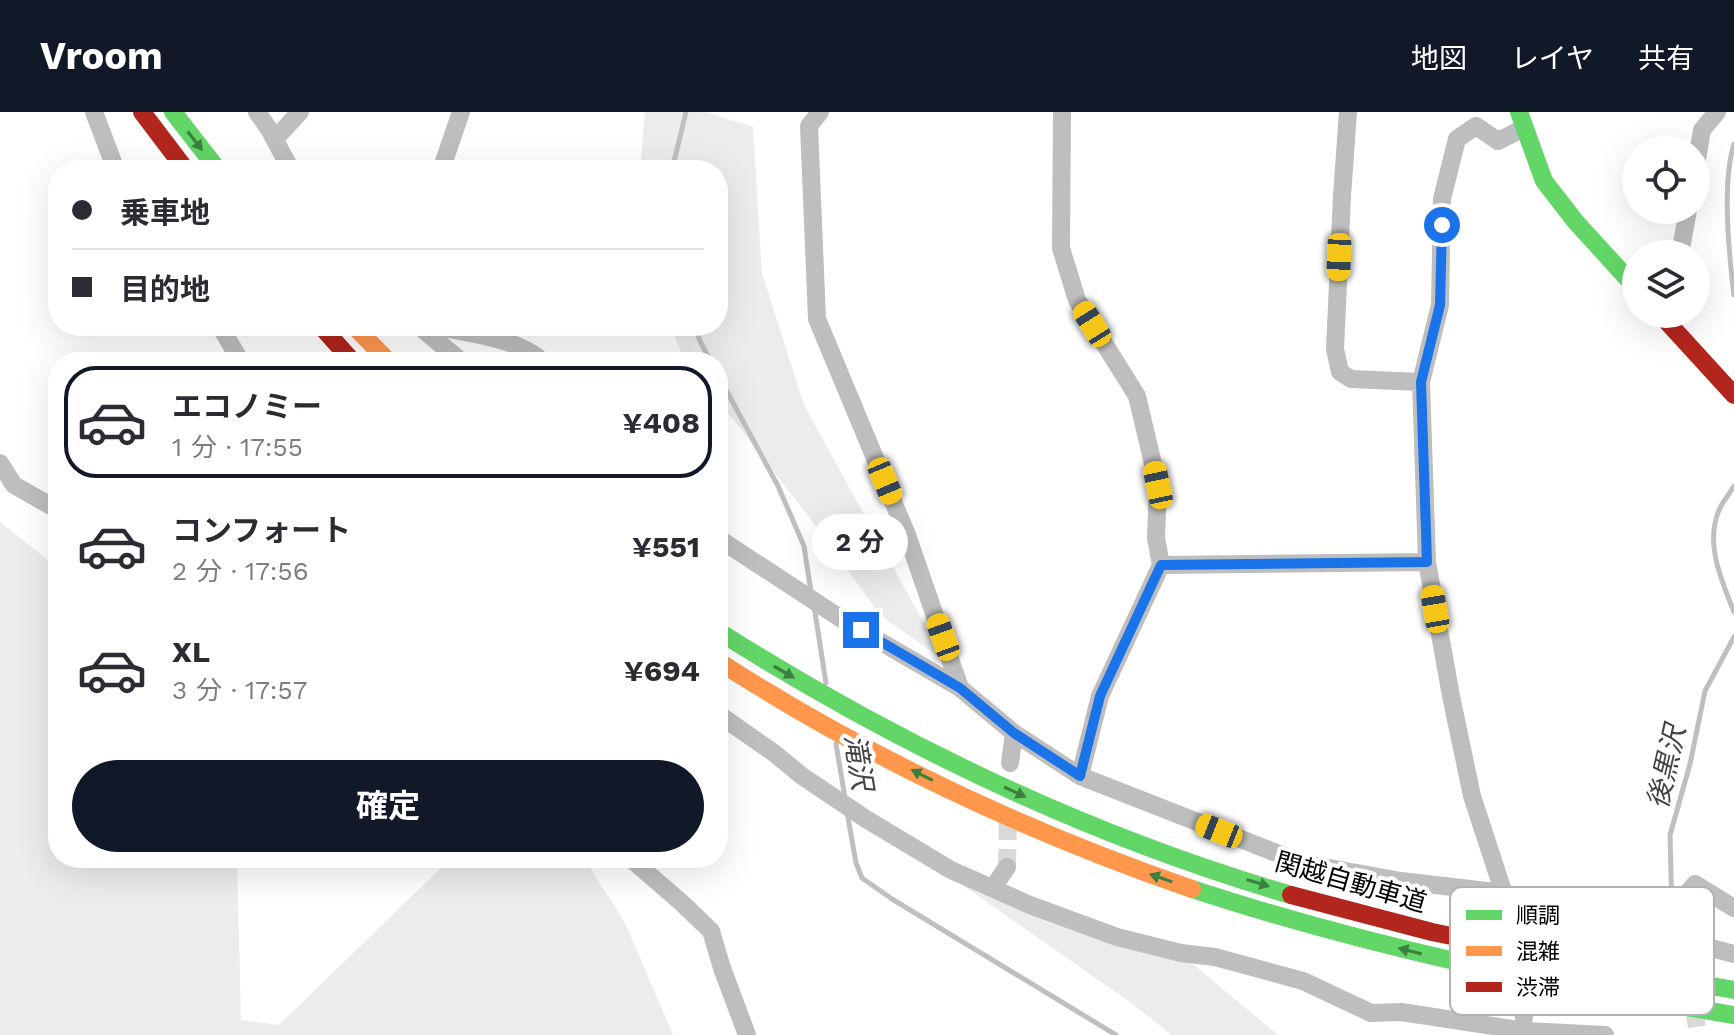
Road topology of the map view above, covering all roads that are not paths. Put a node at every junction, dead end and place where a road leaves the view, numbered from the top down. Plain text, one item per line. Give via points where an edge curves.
1 (142, 112) edge
2 (173, 112) edge
3 (257, 112) edge
4 (300, 112) edge
5 (461, 112) edge
6 (820, 112) edge
7 (1062, 112) edge
8 (1348, 112) edge
9 (1717, 112) edge
10 (94, 113) edge
11 (1521, 120) edge
12 (1701, 136) edge
13 (275, 139) junction
14 (112, 160) edge
15 (178, 160) edge
16 (210, 160) edge
17 (286, 160) edge
18 (444, 160) edge
19 (1622, 273) edge
20 (1674, 328) edge
21 (330, 336) edge
22 (364, 336) edge
23 (431, 336) edge
24 (479, 336) edge
25 (344, 352) edge
26 (379, 352) edge
27 (450, 352) edge
28 (532, 352) edge
29 (1421, 382) junction
30 (1734, 395) edge
31 (0, 463) edge
32 (48, 504) edge
33 (728, 545) edge
34 (1427, 562) junction
35 (1161, 565) junction
36 (728, 637) edge
37 (728, 668) edge
38 (960, 688) junction
39 (728, 721) edge
40 (1014, 733) junction
41 (1010, 763) dead end
42 (1080, 776) junction
43 (1007, 867) tunnel mouth
44 (642, 868) edge
45 (1501, 887) edge
46 (993, 888) junction
47 (1450, 890) edge
48 (1714, 896) edge
49 (1734, 908) edge
50 (1450, 936) edge
51 (1714, 949) edge
52 (1734, 954) edge
53 (1450, 961) edge
54 (1714, 986) edge
55 (1734, 990) edge
56 (1714, 1011) edge
57 (1523, 1015) edge
58 (1734, 1015) edge
59 (1525, 1025) junction
60 (747, 1035) edge
61 (1605, 1035) edge

1 - 15 main road
2 -> 16 main road
3 - 13 street
4 - 13 street
5 - 18 street
6 - 38 street via 809,126 817,319 907,535
7 - 35 street via 1061,248 1077,300 1137,396 1158,485
8 - 29 street via 1335,349 1340,372 1351,379
9 - 12 street
10 - 14 street
11 - 19 main road via 1544,181
11 - 29 street via 1498,141 1476,126 1457,139 1442,199 1440,305
13 - 17 street
20 - 30 main road
21 - 25 main road
22 - 26 main road
23 - 27 street
24 - 28 street
29 - 34 street
31 - 32 street via 14,485
33 - 38 street
34 - 35 street
34 - 45 street via 1472,796
35 - 42 street via 1100,696
36 -> 50 main road, 関越自動車道 via 846,708 1046,807 1137,843 1325,904
53 -> 37 main road, 関越自動車道 via 1231,902 1034,829 851,739
38 - 40 street
39 - 46 street via 866,819 951,870
40 - 41 street
40 - 42 street
42 - 47 street via 1302,863
43 - 46 street
44 - 60 street via 711,931
46 - 59 street via 1117,937 1303,981 1371,1013
48 - 49 street
51 - 52 street
54 -> 55 main road, 関越自動車道
58 -> 56 main road, 関越自動車道
57 - 59 street, bridge
59 - 61 street

